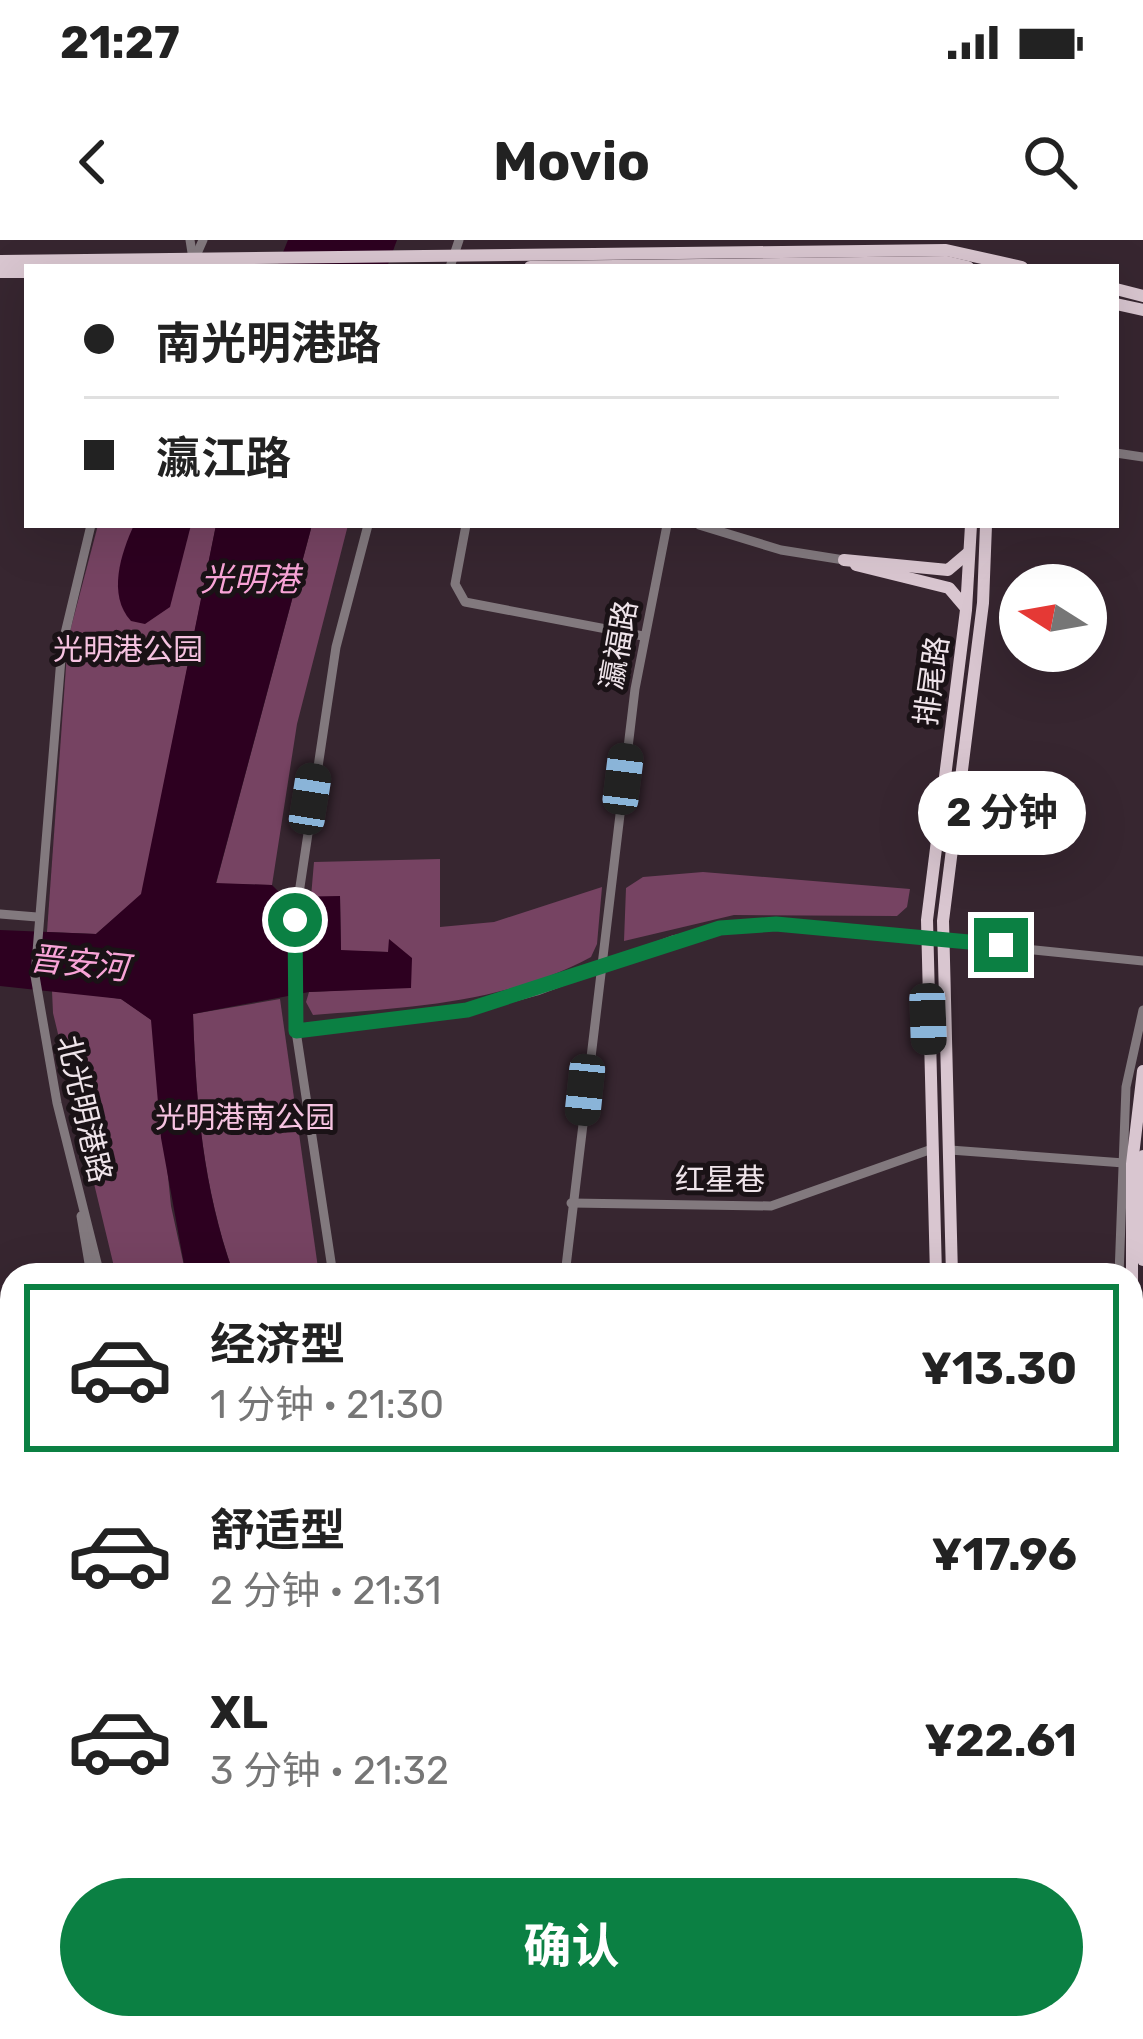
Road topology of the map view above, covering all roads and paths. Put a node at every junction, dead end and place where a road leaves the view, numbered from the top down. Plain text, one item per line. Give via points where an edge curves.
1 (190, 240) edge
2 (203, 240) edge
3 (458, 240) edge
4 (955, 257) edge
5 (0, 261) edge
6 (452, 262) edge
7 (192, 263) edge
8 (785, 264) edge
9 (1002, 264) edge
10 (90, 528) edge
11 (367, 528) edge
12 (465, 528) edge
13 (666, 528) edge
14 (709, 528) edge
15 (971, 528) edge
16 (986, 528) edge
17 (971, 546) junction
18 (844, 560) joint
19 (920, 574) junction
20 (966, 610) junction
21 (643, 636) junction
22 (0, 914) edge
23 (36, 923) junction
24 (927, 940) junction
25 (942, 940) junction
26 (1143, 961) edge
27 (602, 966) junction
28 (1143, 1010) edge
29 (296, 1031) junction
30 (1143, 1071) edge
31 (932, 1149) junction
32 (950, 1150) junction
33 (1135, 1162) edge
34 (572, 1203) junction
35 (1143, 1260) edge
36 (93, 1263) edge
37 (331, 1263) edge
38 (566, 1263) edge
39 (936, 1263) edge
40 (952, 1263) edge
41 (1121, 1263) edge
42 (1134, 1263) edge

1 - 7 street
2 - 7 street
3 - 6 street
4 - 6 main road
4 - 8 main road
4 - 9 main road
5 - 7 main road
6 - 7 main road
10 - 23 street, 北光明港路 via 62,646
11 - 29 street via 336,647 302,854
12 - 21 street via 455,578 465,602
13 - 21 street, 瀛福路
14 - 18 street
15 - 17 main road, 排尾路
16 - 25 main road, 排尾路
17 - 19 main road via 953,568
17 - 20 main road, 排尾路
18 - 19 main road
19 - 20 main road via 953,590
20 - 24 main road, 排尾路
21 - 27 street, 瀛福路
22 - 23 street
23 - 36 street, 北光明港路 via 35,995
24 - 25 street
24 - 27 street via 740,926
24 - 31 main road, 排尾路
25 - 26 street
25 - 32 main road, 排尾路
27 - 29 street via 467,1010
27 - 34 street, 瀛福路
28 - 33 street via 1128,1068
29 - 37 street
30 - 33 main road
31 - 34 street, 红星巷 via 771,1206
31 - 39 main road, 排尾路
32 - 33 street
32 - 40 main road, 排尾路
33 - 35 main road
33 - 41 street
33 - 42 main road
34 - 38 street, 瀛福路

